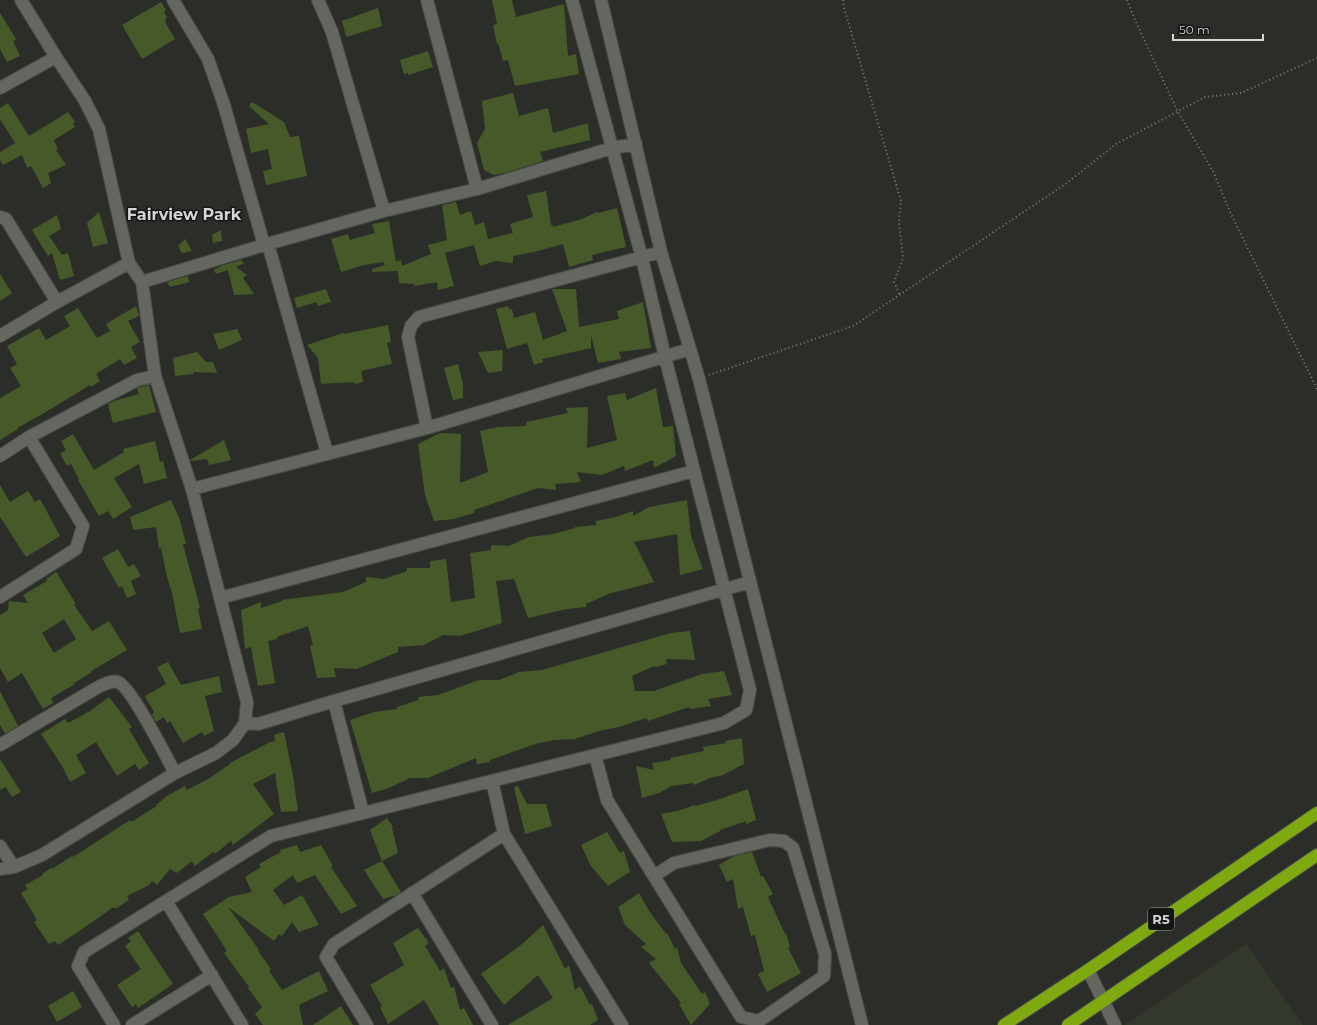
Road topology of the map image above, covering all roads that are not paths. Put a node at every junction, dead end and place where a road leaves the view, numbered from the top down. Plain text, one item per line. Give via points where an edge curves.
1 (21, 0) edge
2 (173, 0) edge
3 (318, 0) edge
4 (427, 0) edge
5 (572, 0) edge
6 (601, 0) edge
7 (56, 57) junction
8 (0, 88) edge
9 (636, 144) junction
10 (612, 148) junction
11 (477, 189) junction
12 (384, 211) junction
13 (0, 217) edge
14 (266, 245) junction
15 (661, 252) junction
16 (642, 258) junction
17 (129, 264) junction
18 (142, 282) junction
19 (57, 302) junction
20 (0, 336) edge
21 (690, 349) junction
22 (665, 357) junction
23 (154, 376) junction
24 (427, 428) junction
25 (29, 437) junction
26 (328, 453) junction
27 (0, 456) edge
28 (694, 471) junction
29 (192, 489) junction
30 (750, 582) junction
31 (724, 589) junction
32 (0, 597) edge
33 (220, 598) junction
34 (334, 701) junction
35 (245, 724) junction
36 (0, 745) edge
37 (595, 755) junction
38 (175, 773) junction
39 (492, 781) junction
40 (363, 813) junction
41 (1317, 813) edge
42 (504, 834) junction
43 (0, 846) edge
44 (1317, 855) edge
45 (14, 867) junction
46 (0, 869) edge
47 (654, 876) junction
48 (412, 893) junction
49 (166, 901) junction
50 (1088, 970) junction
51 (212, 975) junction
52 (1104, 1001) junction
53 (114, 1025) edge
54 (132, 1025) edge
55 (242, 1025) edge
56 (367, 1025) edge
57 (492, 1025) edge
58 (622, 1025) edge
59 (862, 1025) edge
60 (1004, 1025) edge
61 (1068, 1025) edge
62 (1115, 1025) edge

1 - 7 street
2 - 14 street via 208,59
3 - 12 street via 332,32
4 - 11 street
5 - 10 street
6 - 9 street
7 - 8 street
7 - 17 street via 100,129
9 - 10 street
9 - 15 street
10 - 11 street
10 - 16 street
11 - 12 street
12 - 14 street
13 - 19 street via 6,219
14 - 18 street
14 - 26 street
15 - 16 street
15 - 21 street
16 - 22 street
16 - 24 street via 419,317 411,326 408,337
17 - 18 street
17 - 19 street
18 - 23 street
19 - 20 street
21 - 22 street
21 - 30 street
22 - 24 street
22 - 28 street
23 - 25 street via 137,380
23 - 29 street
24 - 26 street
25 - 27 street
25 - 32 street via 83,526 76,549
26 - 29 street
28 - 31 street
28 - 33 street
29 - 33 street
30 - 31 street
30 - 59 street
31 - 34 street
31 - 37 street via 750,690 746,710 724,723
33 - 35 street via 247,702
34 - 35 street via 258,724
34 - 40 street
35 - 38 street via 233,740 216,753
36 - 38 street via 100,686 118,682 126,688 139,708
37 - 39 street
37 - 47 street via 607,800
38 - 45 street via 42,855
39 - 40 street
39 - 42 street
40 - 49 street via 271,836
41 - 50 highway, R5
42 - 48 street
42 - 58 street
43 - 45 street
44 - 52 highway, R5
45 - 46 street
47 - 47 street via 741,1018 759,1021 824,976 825,954 793,848 784,841 770,840 674,863
48 - 56 street via 334,944 326,958
48 - 57 street
49 - 51 street
49 - 53 street via 84,952 78,966
50 - 52 street
50 - 60 highway, R5
51 - 54 street
51 - 55 street
52 - 61 highway, R5
52 - 62 street

